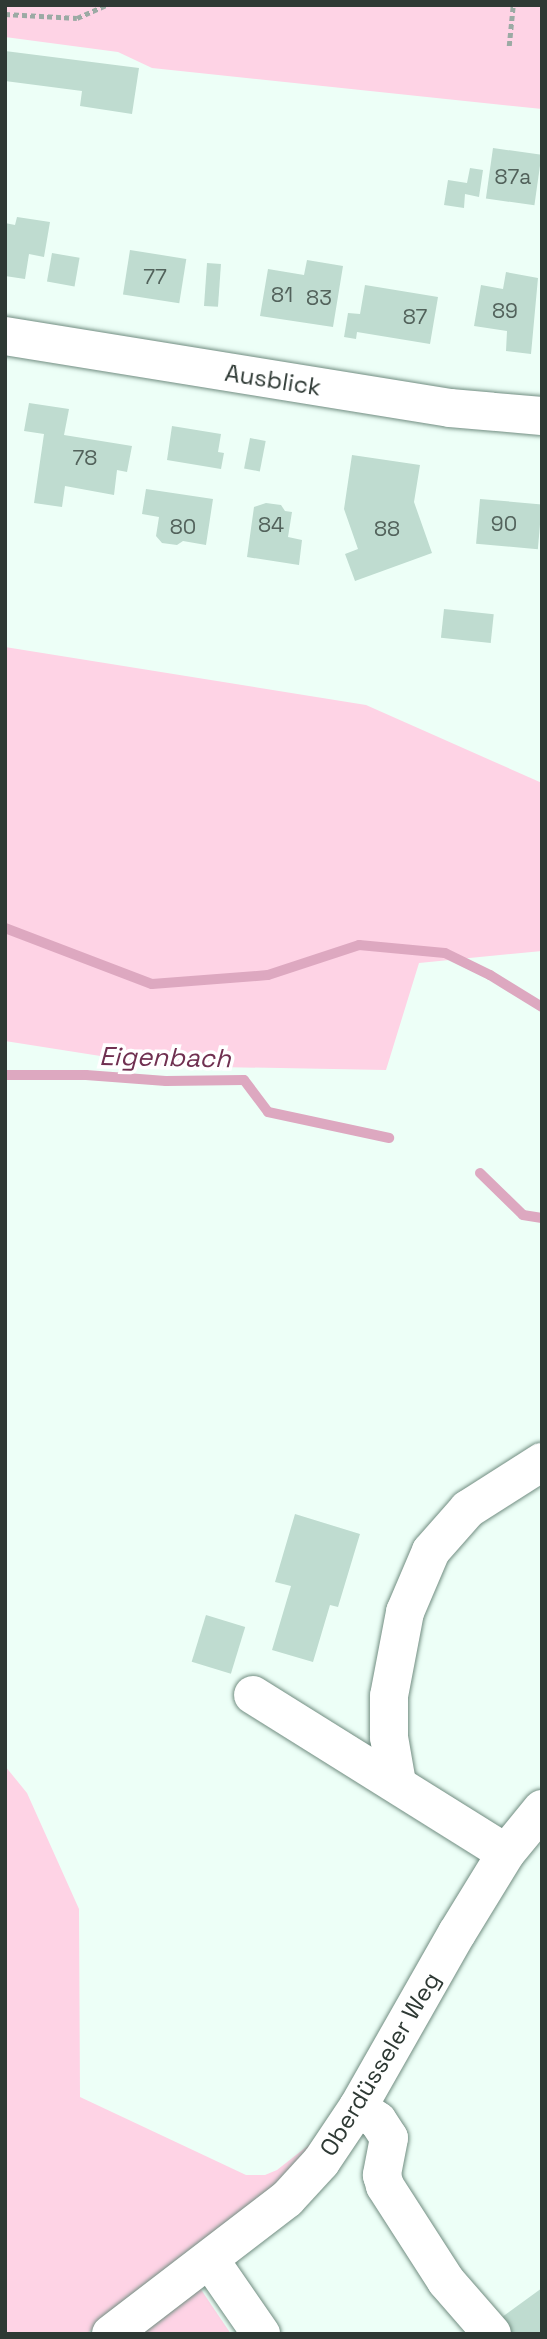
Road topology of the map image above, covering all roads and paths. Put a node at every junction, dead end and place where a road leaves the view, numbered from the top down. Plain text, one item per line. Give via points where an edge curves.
1 (106, 5) edge
2 (513, 5) edge
3 (5, 14) edge
4 (509, 46) dead end
5 (5, 337) edge
6 (542, 416) edge
7 (542, 1462) edge
8 (253, 1695) dead end
9 (397, 1783) junction
10 (542, 1809) edge
11 (506, 1853) junction
12 (358, 2107) junction
13 (209, 2260) junction
14 (111, 2334) edge
15 (261, 2334) edge
16 (492, 2334) edge

1 - 3 path via 77,18
2 - 4 path
5 - 6 street, Ausblick via 450,408
7 - 9 street via 468,1509 431,1551 405,1612 389,1696 389,1737
8 - 9 street
9 - 11 street
10 - 11 street, Oberdüsseler Weg
11 - 12 street, Oberdüsseler Weg
12 - 13 street, Oberdüsseler Weg via 309,2177
12 - 16 street via 378,2121 388,2138 383,2169 386,2186 446,2281
13 - 14 street, Oberdüsseler Weg
13 - 15 street

